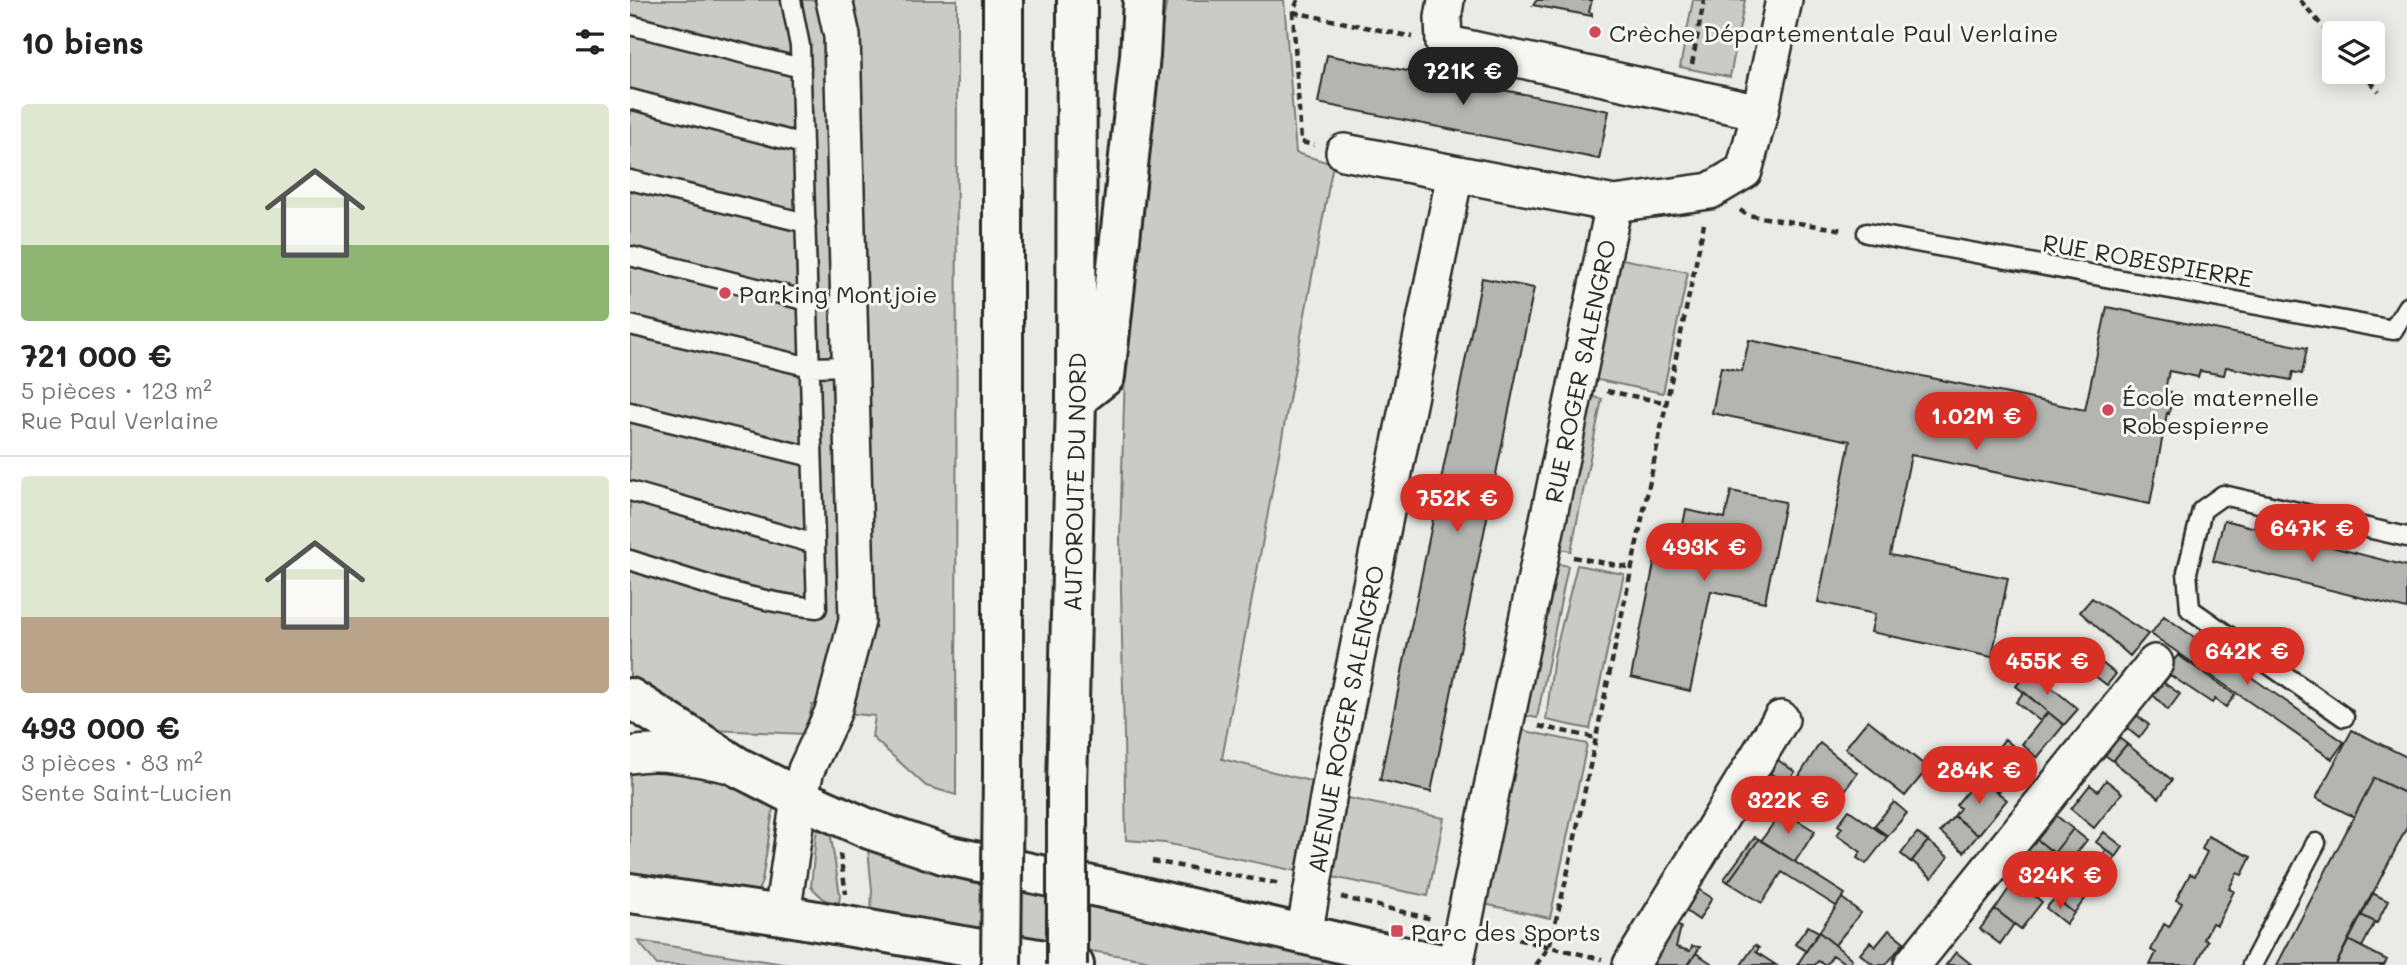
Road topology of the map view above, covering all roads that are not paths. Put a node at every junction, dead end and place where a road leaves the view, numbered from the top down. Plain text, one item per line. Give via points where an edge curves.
1 (791, 0) edge
2 (834, 0) edge
3 (1003, 0) edge
4 (1077, 0) edge
5 (1143, 0) edge
6 (1446, 0) edge
7 (1784, 0) edge
8 (630, 25) edge
9 (801, 68) junction
10 (630, 99) edge
11 (1760, 112) junction
12 (803, 144) junction
13 (1344, 152) road end
14 (1455, 174) junction
15 (630, 180) edge
16 (1614, 204) junction
17 (806, 223) junction
18 (1867, 233) road end
19 (630, 256) edge
20 (808, 301) junction
21 (2407, 307) edge
22 (630, 325) edge
23 (850, 366) junction
24 (811, 367) junction
25 (1076, 399) junction
26 (630, 412) edge
27 (812, 457) junction
28 (630, 491) edge
29 (2407, 537) edge
30 (815, 544) junction
31 (630, 560) edge
32 (2155, 663) dead end
33 (630, 698) edge
34 (2344, 717) dead end
35 (1781, 719) dead end
36 (630, 755) edge
37 (738, 767) junction
38 (799, 798) junction
39 (2316, 843) dead end
40 (630, 893) edge
41 (782, 915) junction
42 (1304, 935) junction
43 (1622, 963) edge
44 (1001, 965) edge
45 (1067, 965) edge
46 (1074, 965) edge
47 (1447, 965) edge
48 (1455, 965) edge
49 (1912, 965) edge
50 (2252, 965) edge

1 - 9 lane
2 - 23 street via 842,37
3 - 44 main road, bridge
4 - 25 main road, AUTOROUTE DU NORD
5 - 25 main road via 1105,376
6 - 11 street via 1444,43
7 - 11 street, RUE ROGER SALENGRO
8 - 9 lane
9 - 12 lane
10 - 12 lane
11 - 16 street, RUE ROGER SALENGRO via 1744,172 1710,191
12 - 17 lane
13 - 14 street
14 - 16 street
14 - 42 street, AVENUE ROGER SALENGRO
15 - 17 lane
16 - 48 street, RUE ROGER SALENGRO
17 - 20 lane
18 - 21 lane, RUE ROBESPIERRE via 2393,330
19 - 20 lane
20 - 24 lane
22 - 24 lane
23 - 24 lane
23 - 38 street via 857,621 833,712 806,770
24 - 27 lane
25 - 45 main road, AUTOROUTE DU NORD, bridge
26 - 27 lane
27 - 30 lane
28 - 30 lane
29 - 34 lane via 2223,495 2202,510 2187,572 2190,610
30 - 31 lane via 817,608 773,602
32 - 49 street
33 - 37 main road
35 - 43 street
36 - 37 street via 674,753
37 - 38 main road
38 - 41 street
38 - 42 main road via 946,855
39 - 50 lane
40 - 41 main road
41 - 46 main road
42 - 47 main road

